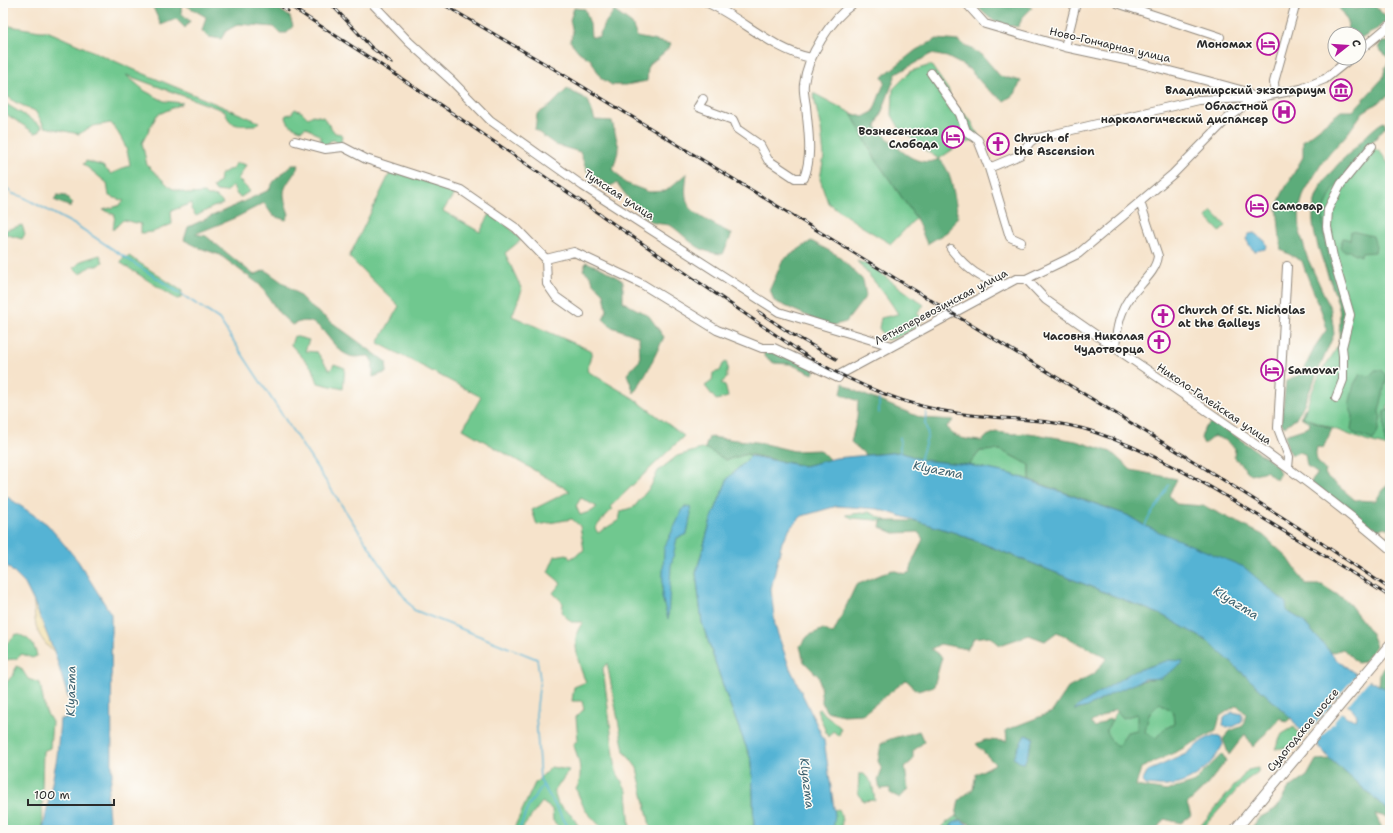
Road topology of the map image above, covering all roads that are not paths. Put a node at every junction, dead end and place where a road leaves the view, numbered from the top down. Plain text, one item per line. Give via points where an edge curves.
1 (372, 3) edge
2 (708, 3) edge
3 (854, 3) edge
4 (966, 3) edge
5 (1076, 3) edge
6 (1117, 3) edge
7 (1296, 3) edge
8 (1390, 25) edge
9 (1220, 36) dead end
10 (1367, 44) edge
11 (1065, 47) junction
12 (812, 58) junction
13 (1341, 66) edge
14 (931, 73) dead end
15 (1275, 94) junction
16 (1255, 98) junction
17 (703, 99) dead end
18 (295, 141) dead end
19 (1372, 146) dead end
20 (989, 168) junction
21 (1140, 202) junction
22 (1021, 242) dead end
23 (951, 249) dead end
24 (546, 258) junction
25 (1287, 266) dead end
26 (1026, 279) junction
27 (1005, 285) junction
28 (580, 314) dead end
29 (892, 346) junction
30 (1114, 349) junction
31 (1336, 398) dead end
32 (1288, 468) junction
33 (1390, 549) edge
34 (1390, 645) edge
35 (1235, 830) edge

1 - 29 street, Тумская улица via 490,120 583,186 779,312
2 - 12 street via 762,37
3 - 12 street via 828,29
4 - 11 street, Ново-Гончарная улица via 985,24
5 - 11 street
6 - 9 street
7 - 15 street via 1274,82
8 - 10 street
11 - 16 street, Ново-Гончарная улица via 1202,79
12 - 17 street via 804,85 810,153 804,178 795,178 768,160 760,145 737,129 733,120 698,107
13 - 15 street, Летнеперевозинская улица via 1325,79 1301,89
14 - 20 street via 960,114 966,131 978,140
15 - 16 street, Летнеперевозинская улица
16 - 20 street via 1198,100 1034,139 1020,155
16 - 21 street, Летнеперевозинская улица via 1227,119 1173,174
18 - 24 street via 325,149 343,147 366,159 461,190 516,228
19 - 31 street via 1341,184 1328,209 1327,227 1333,257 1350,315 1342,347 1343,380
20 - 22 street via 1010,237
21 - 26 street, Летнеперевозинская улица via 1078,254
21 - 30 street via 1158,256 1157,264 1128,300
23 - 27 street via 965,266 991,282
24 - 28 street via 547,284 556,297
24 - 29 street, Летнеперевозинская улица via 574,252 642,284 717,330 762,348 774,348 838,378 839,375
25 - 32 street via 1278,428 1288,457
26 - 27 street, Летнеперевозинская улица via 1016,279
26 - 30 street, Николо-Галейская улица via 1046,300
27 - 29 street, Летнеперевозинская улица
30 - 32 street, Николо-Галейская улица
32 - 33 street, Николо-Галейская улица
34 - 35 main road, Судогодское шоссе

